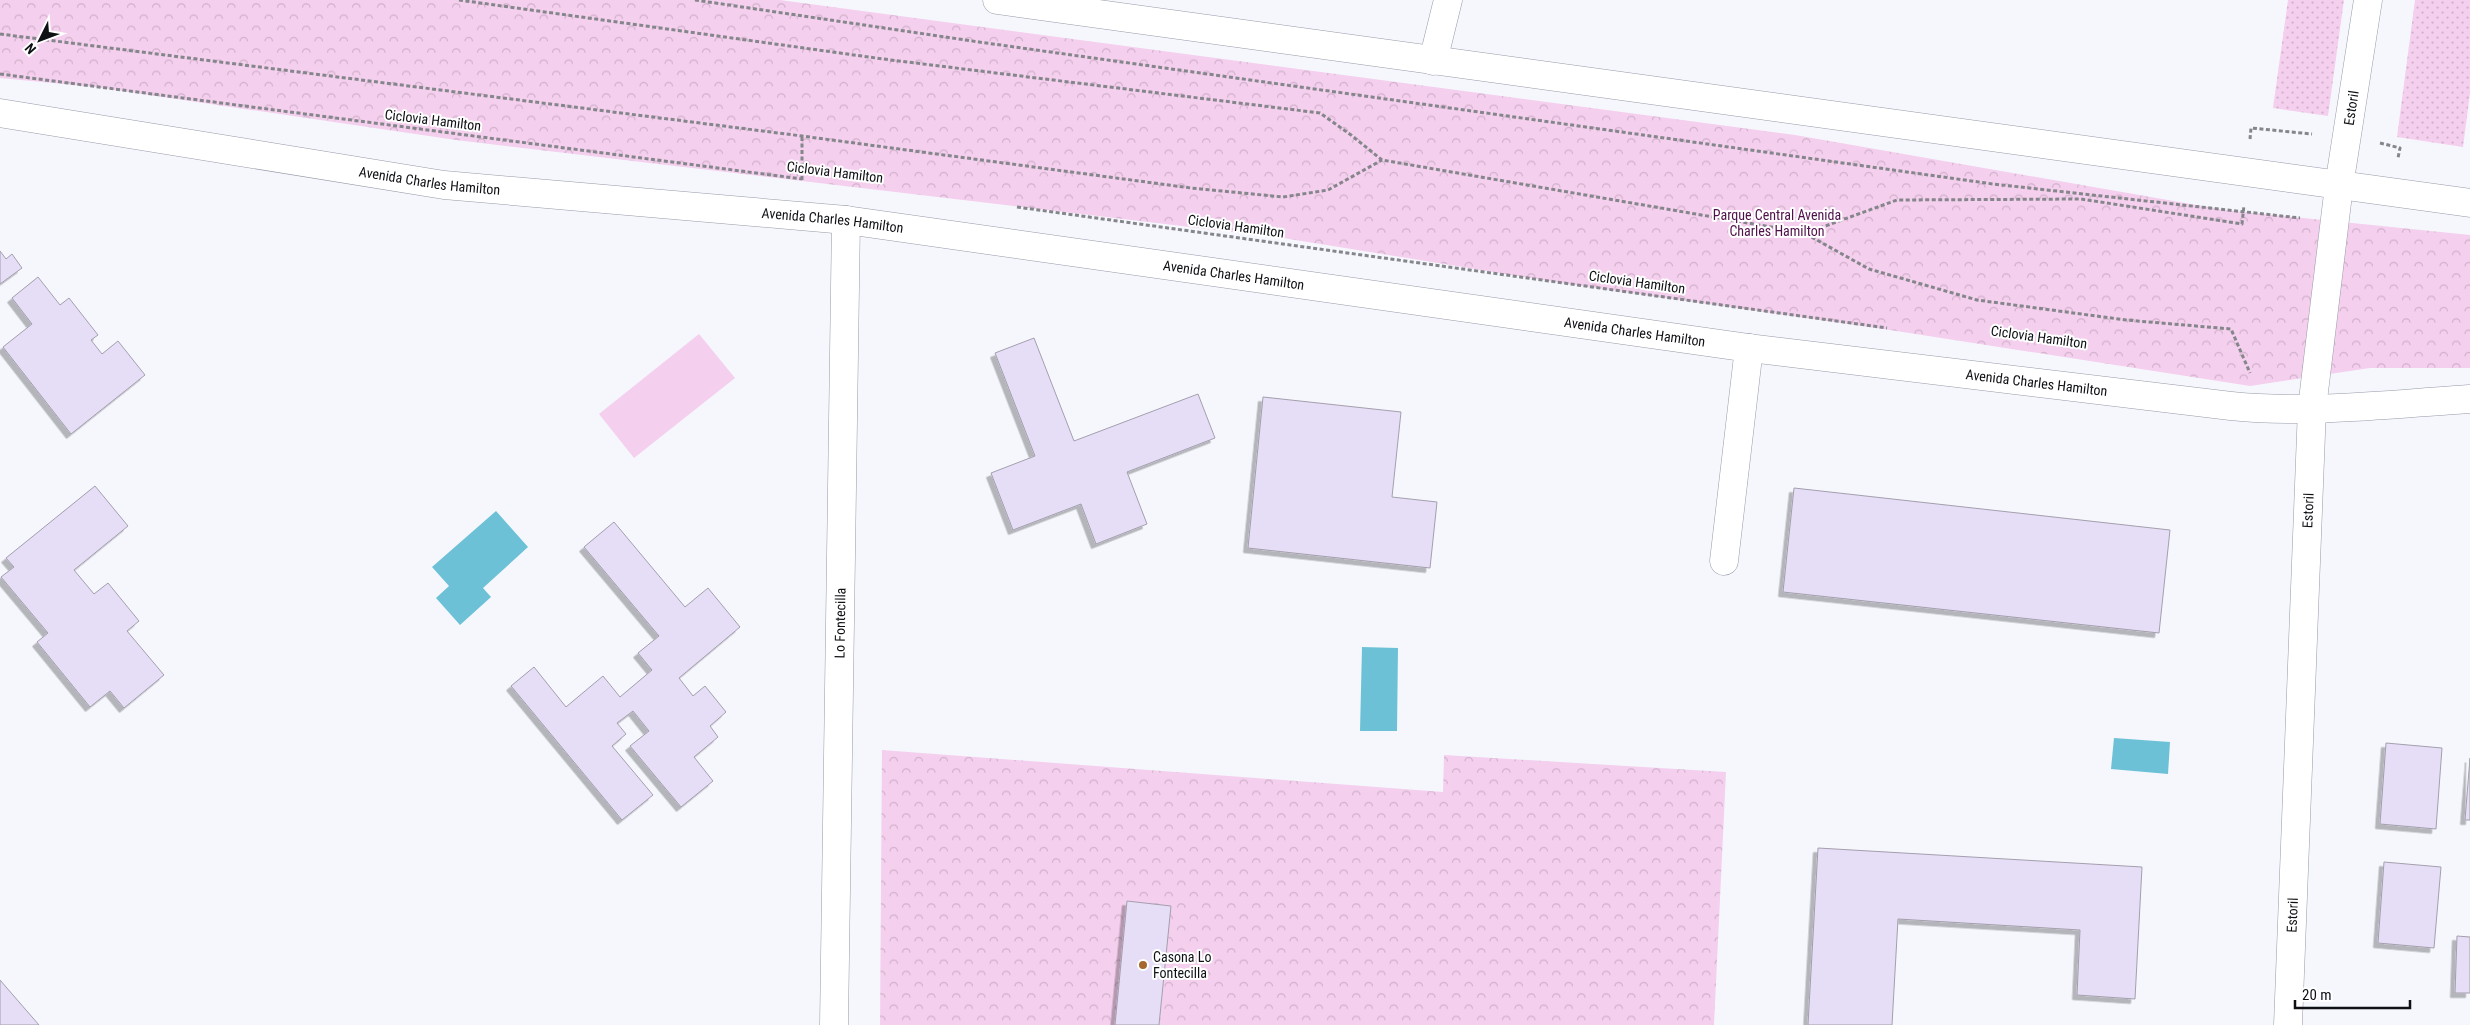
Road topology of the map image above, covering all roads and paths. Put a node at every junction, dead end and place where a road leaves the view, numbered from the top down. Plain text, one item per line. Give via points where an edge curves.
1 (459, 0) edge
2 (695, 0) edge
3 (997, 0) edge
4 (1448, 0) edge
5 (2368, 0) edge
6 (0, 34) edge
7 (1433, 61) junction
8 (0, 74) edge
9 (0, 113) edge
10 (802, 136) junction
11 (1382, 160) junction
12 (2247, 174) junction
13 (802, 179) junction
14 (811, 180) dead end
15 (2339, 186) junction
16 (2470, 203) edge
17 (1012, 206) dead end
18 (2243, 212) junction
19 (801, 216) junction
20 (846, 220) junction
21 (2334, 221) junction
22 (1806, 233) junction
23 (1888, 328) dead end
24 (1749, 348) junction
25 (2242, 376) dead end
26 (2470, 399) edge
27 (2312, 408) junction
28 (1724, 561) dead end
29 (834, 1025) edge
30 (2288, 1025) edge

1 - 11 path via 883,59 1320,113
2 - 18 path via 1993,184
3 - 7 main road
4 - 7 main road
5 - 15 main road, Estoril
6 - 10 path
7 - 12 main road
8 - 13 path, Ciclovia Hamilton
9 - 19 main road, Avenida Charles Hamilton via 444,185
10 - 11 path via 1191,188 1283,197 1328,190
10 - 13 path
11 - 22 path
12 - 15 main road
12 - 18 path
13 - 14 path, Ciclovia Hamilton
13 - 19 path
15 - 16 main road
15 - 21 main road, Estoril
17 - 23 path, Ciclovia Hamilton
18 - 21 path
18 - 22 path via 2242,224 2081,199 1897,200
19 - 20 main road, Avenida Charles Hamilton
20 - 24 main road, Avenida Charles Hamilton
20 - 29 main road, Lo Fontecilla
21 - 27 main road, Estoril
22 - 25 path via 1869,269 1977,300 2126,320 2231,329 2252,378
24 - 27 main road, Avenida Charles Hamilton via 2265,410
24 - 28 main road
26 - 27 main road, Avenida Charles Hamilton
27 - 30 main road, Estoril

